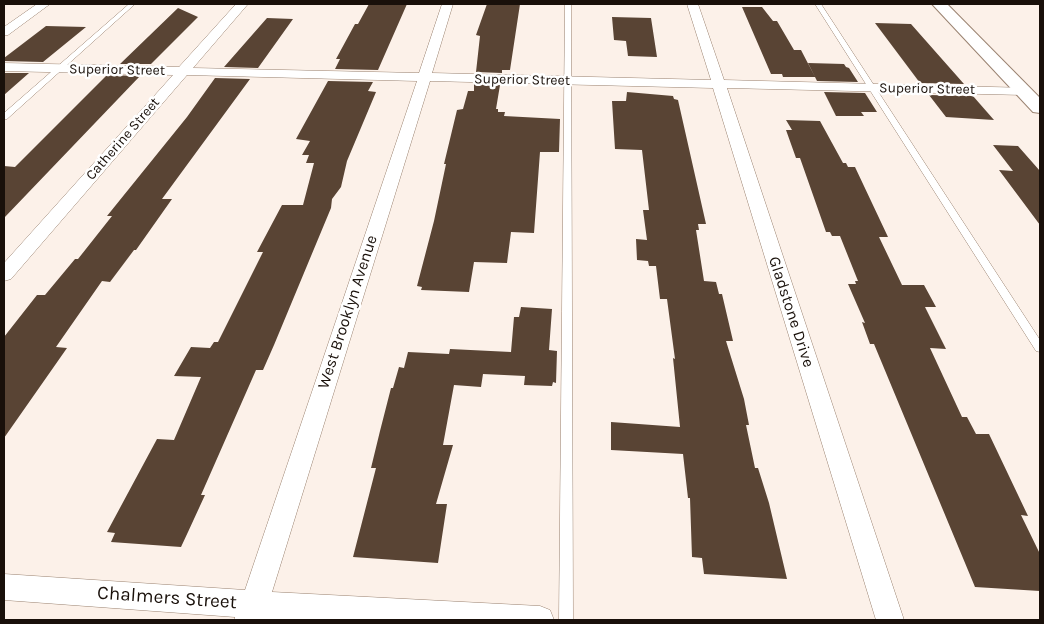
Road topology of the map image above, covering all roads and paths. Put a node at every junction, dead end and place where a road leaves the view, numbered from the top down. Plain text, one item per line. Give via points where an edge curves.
1 (44, 4) edge
2 (132, 4) edge
3 (242, 4) edge
4 (448, 4) edge
5 (568, 4) edge
6 (692, 4) edge
7 (818, 4) edge
8 (939, 4) edge
9 (4, 32) edge
10 (4, 67) edge
11 (59, 68) junction
12 (183, 71) junction
13 (424, 77) junction
14 (568, 81) junction
15 (718, 84) junction
16 (871, 88) junction
17 (1032, 91) edge
18 (1040, 108) edge
19 (4, 117) edge
20 (4, 275) edge
21 (1040, 348) edge
22 (4, 587) edge
23 (252, 612) edge
24 (540, 620) edge
25 (566, 620) edge
26 (890, 620) edge

1 - 9 street
2 - 11 lane
3 - 12 street, Catherine Street
4 - 13 street, West Brooklyn Avenue
5 - 14 lane
6 - 15 street, Gladstone Drive
7 - 16 lane
8 - 17 street
10 - 11 street, Superior Street
11 - 12 street, Superior Street
11 - 19 lane
12 - 13 street, Superior Street
12 - 20 street, Catherine Street
13 - 14 street, Superior Street
13 - 23 street, West Brooklyn Avenue
14 - 15 street, Superior Street
14 - 25 lane
15 - 16 street, Superior Street
15 - 26 street, Gladstone Drive
16 - 17 street, Superior Street
16 - 21 lane
17 - 18 street
22 - 23 street, Chalmers Street
23 - 24 street, Chalmers Street

